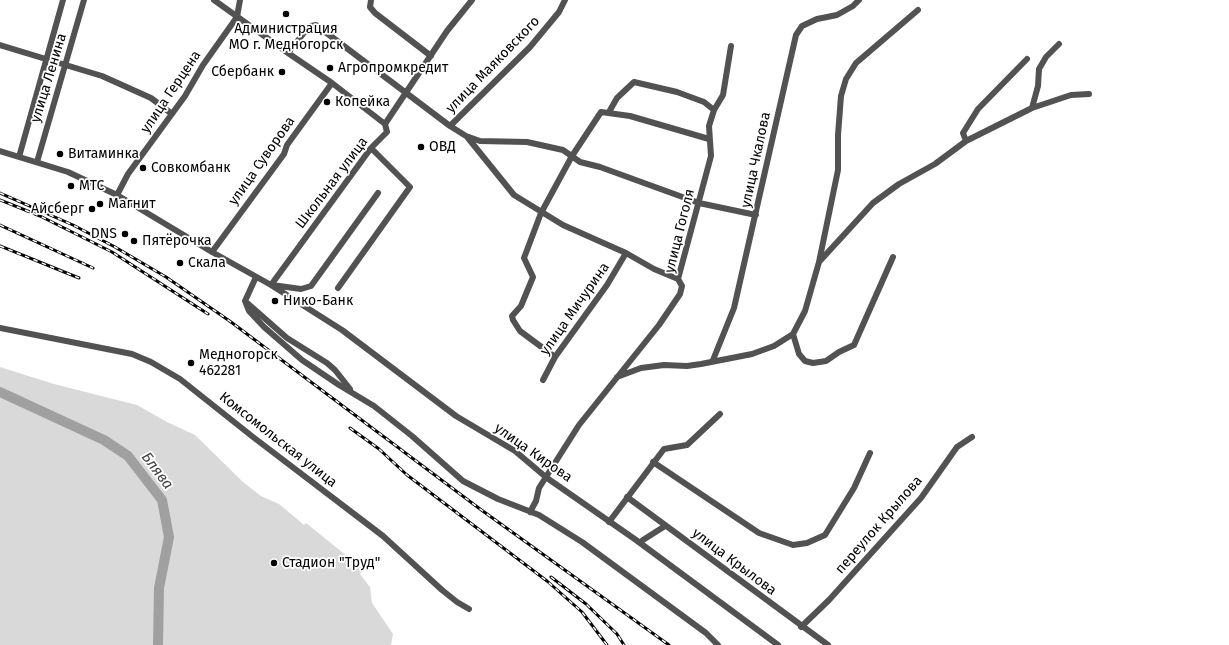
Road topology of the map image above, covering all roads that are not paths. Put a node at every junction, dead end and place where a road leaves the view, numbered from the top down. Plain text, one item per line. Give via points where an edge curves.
1 (63, 0) edge
2 (84, 0) edge
3 (214, 0) edge
4 (240, 0) edge
5 (371, 0) edge
6 (472, 0) edge
7 (565, 0) edge
8 (859, 0) edge
9 (918, 10) dead end
10 (237, 17) junction
11 (1059, 44) dead end
12 (0, 45) edge
13 (731, 46) dead end
14 (288, 54) junction
15 (431, 56) junction
16 (45, 59) junction
17 (1027, 59) dead end
18 (65, 64) junction
19 (332, 82) junction
20 (406, 94) junction
21 (1089, 94) dead end
22 (1032, 108) junction
23 (714, 110) junction
24 (609, 112) junction
25 (172, 114) junction
26 (385, 124) junction
27 (450, 126) junction
28 (466, 136) junction
29 (709, 139) junction
30 (966, 141) junction
31 (371, 148) junction
32 (0, 151) edge
33 (572, 156) junction
34 (19, 157) junction
35 (37, 162) junction
36 (378, 193) dead end
37 (117, 195) junction
38 (699, 203) junction
39 (540, 212) junction
40 (756, 215) junction
41 (212, 252) junction
42 (626, 253) junction
43 (893, 257) dead end
44 (819, 262) junction
45 (256, 277) junction
46 (678, 279) junction
47 (271, 285) junction
48 (338, 288) dead end
49 (245, 301) junction
50 (0, 328) edge
51 (794, 334) junction
52 (555, 357) junction
53 (712, 360) junction
54 (618, 377) junction
55 (543, 380) dead end
56 (351, 391) junction
57 (720, 414) dead end
58 (972, 437) dead end
59 (870, 453) dead end
60 (653, 462) junction
61 (547, 478) junction
62 (628, 497) junction
63 (530, 512) junction
64 (609, 522) junction
65 (665, 526) junction
66 (643, 540) dead end
67 (469, 609) dead end
68 (801, 627) junction
69 (718, 645) edge
70 (778, 645) edge
71 (828, 645) edge

1 - 16 street, улица Ленина
2 - 18 street, улица Ленина
3 - 10 street
4 - 10 street, улица Герцена
5 - 15 street via 370,6 375,13
6 - 15 street, Школьная улица
7 - 27 street, улица Маяковского via 559,12 535,41
8 - 40 street, улица Чкалова via 837,16 817,19 802,26 796,35
9 - 44 street via 856,63 846,79 841,96 838,170
10 - 14 street
10 - 25 street, улица Герцена
11 - 22 street via 1046,57 1039,69
12 - 16 street
13 - 23 street, улица Гоголя via 723,95
14 - 19 street
14 - 20 street via 307,29 316,25
15 - 20 street, Школьная улица
16 - 18 street
16 - 34 street, улица Ленина
17 - 30 street via 978,109 963,132
18 - 25 street via 102,76 143,95
18 - 35 street, улица Ленина
19 - 26 street
19 - 41 street, улица Суворова via 287,145 284,154
20 - 26 street, Школьная улица
20 - 27 street
21 - 22 street via 1070,95
22 - 30 street
23 - 24 street via 704,102 677,92 634,82 617,98
23 - 29 street, улица Гоголя via 709,126
24 - 29 street
24 - 33 street via 601,112
25 - 37 street, улица Герцена via 128,174
26 - 31 street, Школьная улица via 386,132
27 - 28 street
28 - 33 street via 480,141 527,142 563,150
28 - 39 street, улица Мичурина via 514,195
29 - 38 street, улица Гоголя via 711,156
30 - 44 street via 873,203
31 - 47 street, Школьная улица
31 - 48 street via 410,187
32 - 34 street, улица Кирова
33 - 38 street via 580,162
33 - 39 street
34 - 35 street, улица Кирова
35 - 37 street, улица Кирова via 68,172
36 - 47 street via 311,286 301,288
37 - 41 street, улица Кирова
38 - 40 street
38 - 46 street, улица Гоголя
39 - 42 street, улица Мичурина
39 - 52 street via 524,258 533,277 521,306 512,316 520,331
40 - 53 street, улица Чкалова via 734,308
41 - 45 street, улица Кирова
42 - 46 street, улица Мичурина
42 - 52 street, улица Мичурина via 607,285
43 - 51 street via 854,345 826,361 813,363 806,361 799,354
44 - 51 street via 805,311
45 - 47 street, улица Кирова
45 - 49 street
46 - 54 street, улица Гоголя via 682,286 680,294
47 - 61 street, улица Кирова via 342,330 456,416 515,451
49 - 56 street via 287,338 327,363
49 - 56 street via 249,311 264,327 302,360
50 - 67 street, Комсомольская улица via 132,354 180,379 383,536 442,590
51 - 53 street via 774,346 752,354
52 - 55 street, улица Мичурина
53 - 54 street via 687,366 652,366
54 - 61 street, улица Гоголя via 579,425
56 - 63 street via 412,436 463,481
57 - 60 street via 687,445 664,448
58 - 68 street, переулок Крылова via 957,447 921,498 829,600
59 - 60 street via 854,488 825,535 793,546 759,533
60 - 62 street
61 - 63 street, улица Гоголя via 539,488
61 - 64 street, улица Кирова
62 - 64 street
62 - 65 street, улица Крылова
63 - 69 street via 582,542 681,614
64 - 70 street, улица Кирова
65 - 66 street
65 - 68 street, улица Крылова
68 - 71 street, улица Крылова

